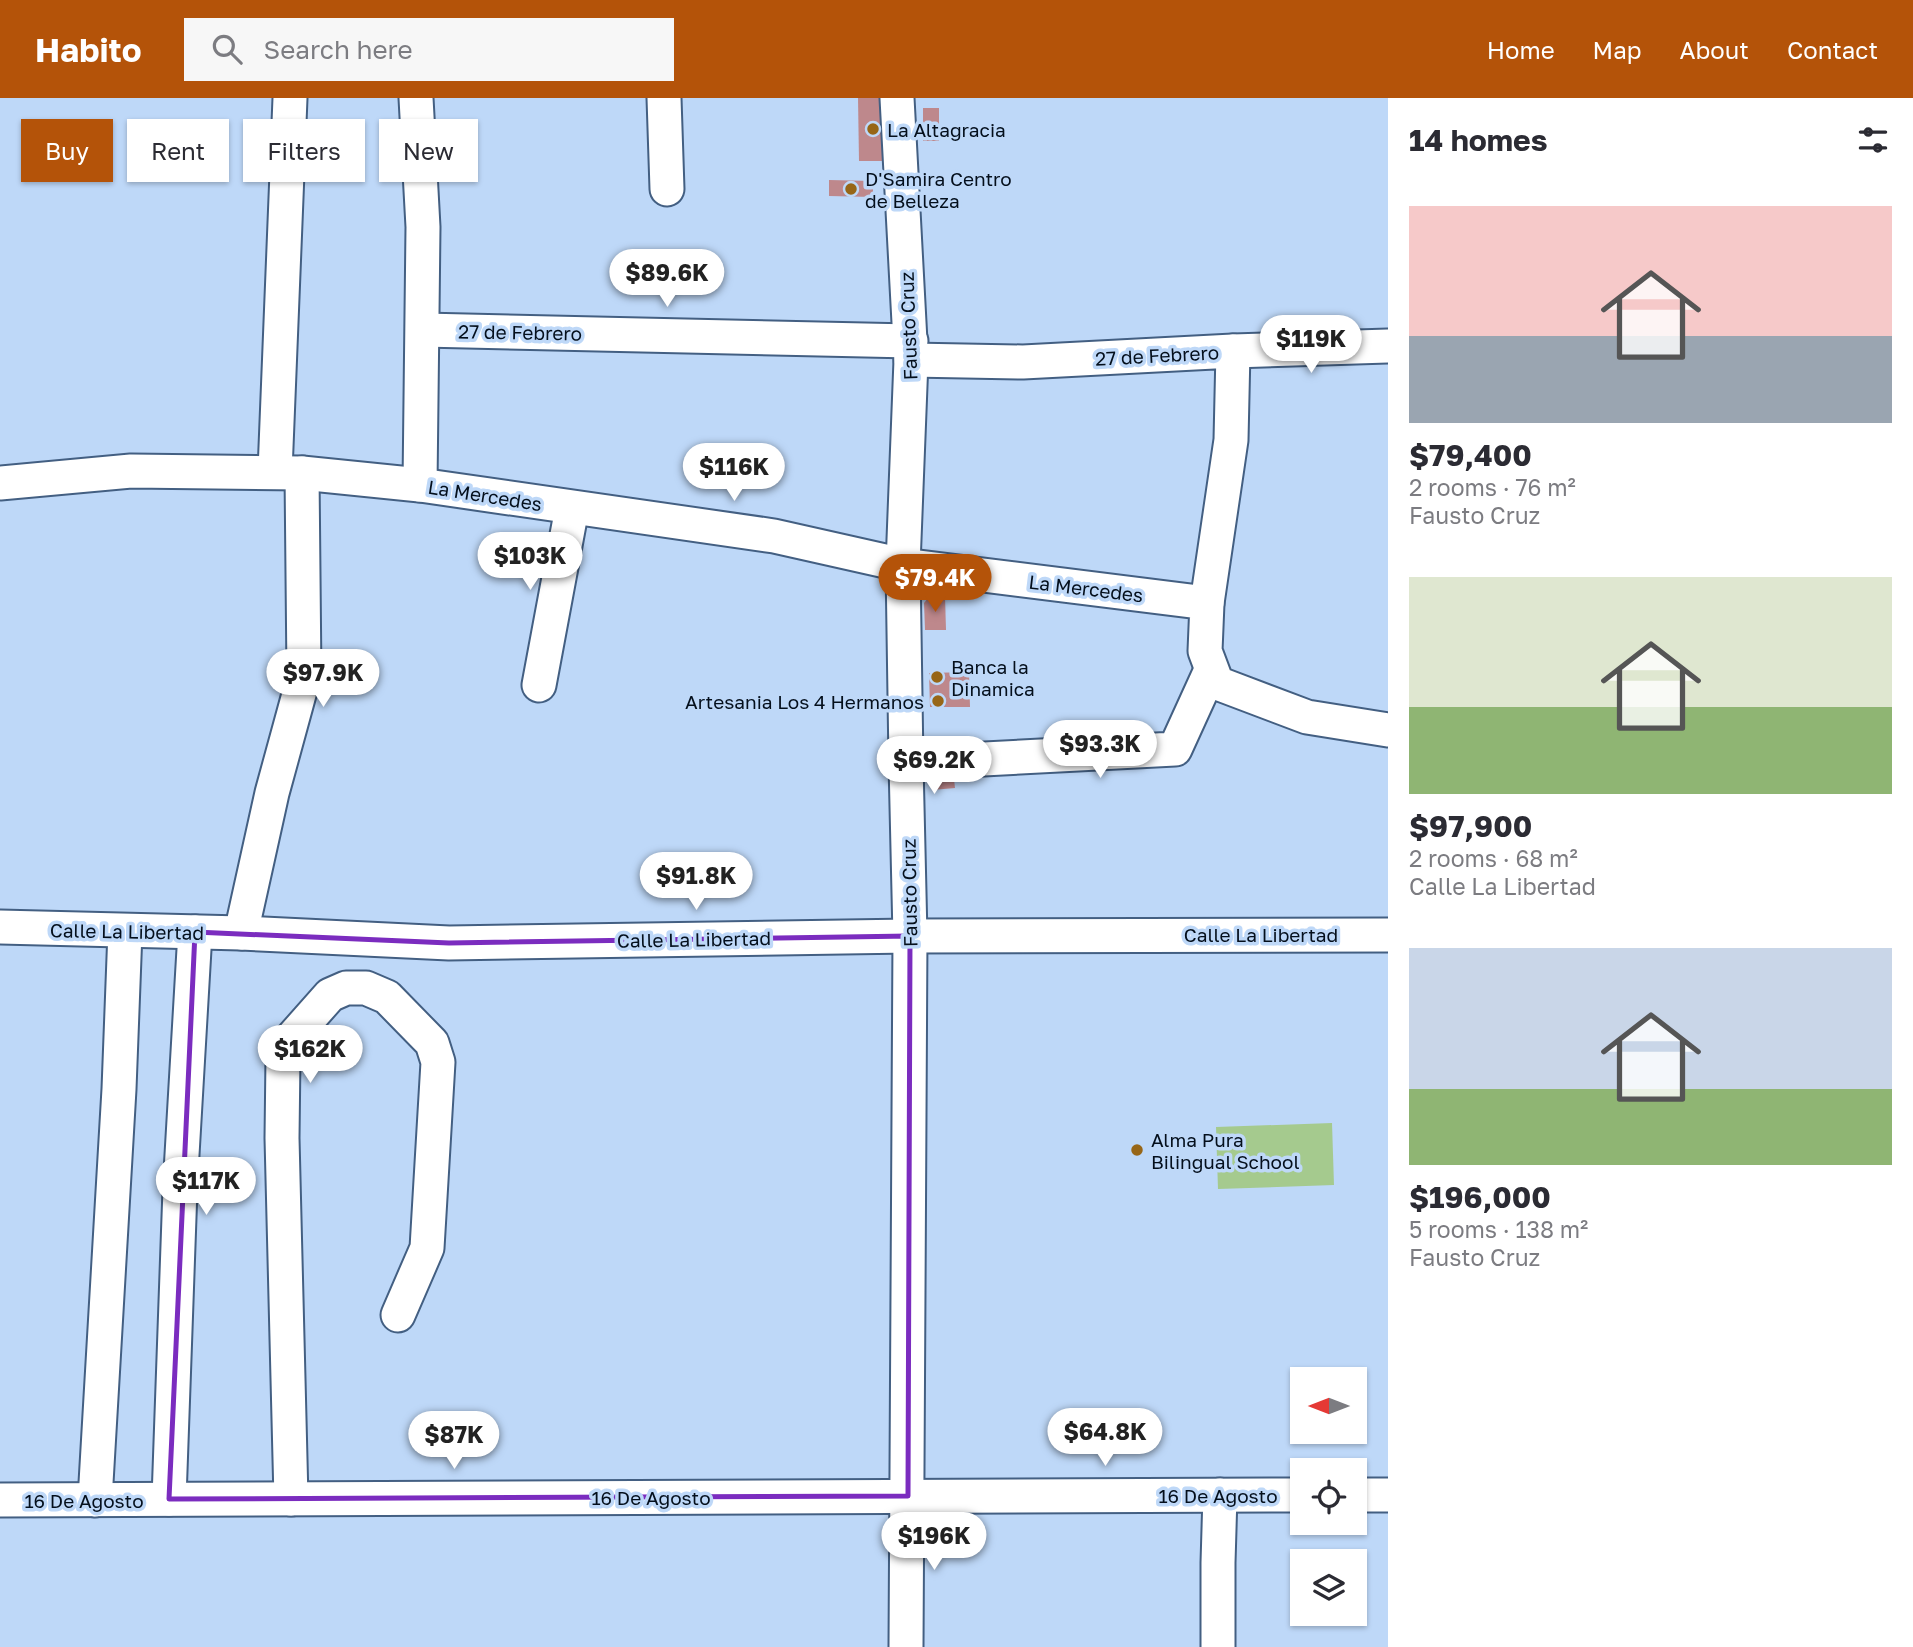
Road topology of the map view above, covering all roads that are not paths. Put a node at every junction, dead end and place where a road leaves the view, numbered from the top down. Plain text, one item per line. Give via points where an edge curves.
1 (290, 98) edge
2 (416, 98) edge
3 (664, 98) edge
4 (897, 98) edge
5 (667, 189) dead end
6 (423, 330) junction
7 (1388, 346) edge
8 (911, 351) junction
9 (1233, 351) junction
10 (288, 472) junction
11 (0, 483) edge
12 (420, 485) junction
13 (572, 508) junction
14 (903, 565) junction
15 (1207, 603) junction
16 (1211, 670) junction
17 (539, 685) dead end
18 (1388, 730) edge
19 (906, 764) junction
20 (0, 927) edge
21 (125, 931) junction
22 (195, 932) junction
23 (241, 933) junction
24 (1388, 934) edge
25 (910, 936) junction
26 (398, 1315) dead end
27 (1220, 1495) junction
28 (1290, 1495) edge
29 (1367, 1495) edge
30 (1388, 1495) edge
31 (908, 1496) junction
32 (169, 1499) junction
33 (291, 1499) junction
34 (0, 1500) edge
35 (95, 1500) junction
36 (906, 1647) edge
37 (1218, 1647) edge

1 - 10 street
2 - 6 street
3 - 5 street
4 - 8 street, Fausto Cruz
6 - 8 street, 27 de Febrero
6 - 12 street
7 - 9 street
8 - 9 street, 27 de Febrero via 1023,362
8 - 14 street, Fausto Cruz
9 - 15 street, 27 de Febrero via 1231,440
10 - 11 street, La Mercedes via 131,471
10 - 12 street, La Mercedes
10 - 23 street via 304,676
12 - 13 street, La Mercedes
13 - 14 street, La Mercedes via 775,536
13 - 17 street
14 - 15 street, La Mercedes
14 - 19 street, Fausto Cruz
15 - 16 street via 1205,650
16 - 18 street via 1217,683 1307,717
16 - 19 street via 1175,749
19 - 25 street, Fausto Cruz
20 - 21 street, Calle La Libertad
21 - 22 street, Calle La Libertad
21 - 35 street
22 - 23 street, Calle La Libertad
22 - 32 street
23 - 25 street, Calle La Libertad via 449,943
24 - 25 street, Calle La Libertad
25 - 31 street, Fausto Cruz
26 - 33 street via 427,1248 438,1062 432,1043 387,997 366,988 345,988 330,995 290,1039 283,1057
27 - 28 street, 16 De Agosto
27 - 31 street, 16 De Agosto
27 - 37 street
29 - 30 street
31 - 33 street, 16 De Agosto
31 - 36 street, Fausto Cruz
32 - 33 street, 16 De Agosto
32 - 35 street, 16 De Agosto
34 - 35 street, 16 De Agosto

